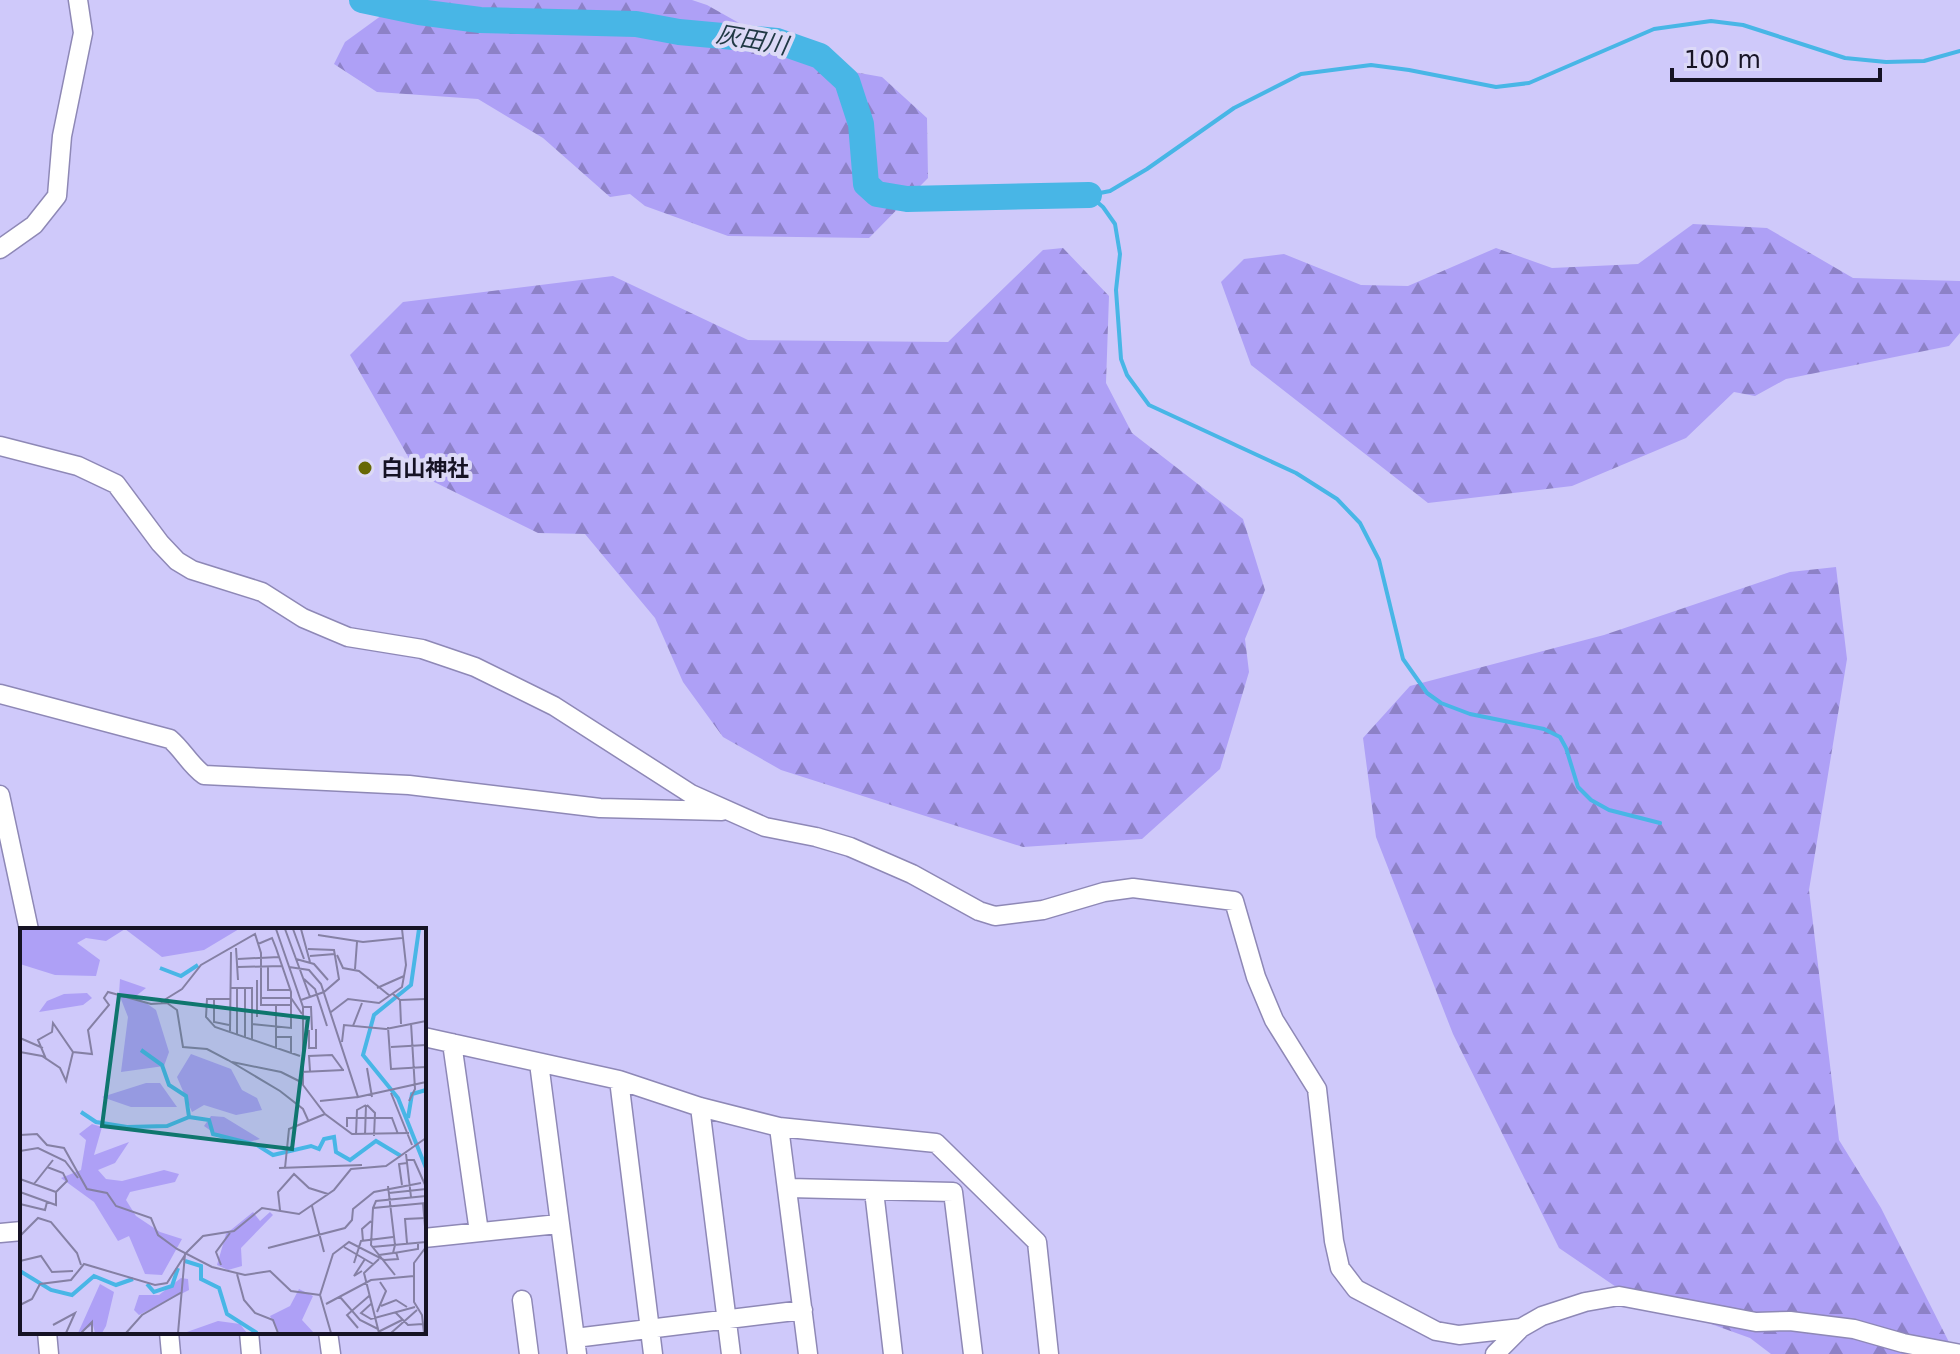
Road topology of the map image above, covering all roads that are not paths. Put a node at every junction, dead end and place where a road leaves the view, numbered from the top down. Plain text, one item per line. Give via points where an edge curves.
1 (78, 0) edge
2 (0, 249) edge
3 (0, 446) edge
4 (0, 694) edge
5 (0, 795) edge
6 (733, 811) junction
7 (29, 928) edge
8 (426, 1037) edge
9 (452, 1043) junction
10 (539, 1063) junction
11 (619, 1080) junction
12 (700, 1107) junction
13 (779, 1127) junction
14 (789, 1188) junction
15 (874, 1191) junction
16 (558, 1224) junction
17 (20, 1231) edge
18 (479, 1232) junction
19 (0, 1233) edge
20 (426, 1238) edge
21 (522, 1300) dead end
22 (803, 1310) junction
23 (726, 1320) junction
24 (650, 1328) junction
25 (1521, 1328) junction
26 (47, 1334) edge
27 (169, 1334) edge
28 (249, 1334) edge
29 (328, 1334) edge
30 (576, 1346) edge
31 (49, 1354) edge
32 (171, 1354) edge
33 (251, 1354) edge
34 (331, 1354) edge
35 (529, 1354) edge
36 (653, 1354) edge
37 (731, 1354) edge
38 (808, 1354) edge
39 (893, 1354) edge
40 (973, 1354) edge
41 (1049, 1354) edge
42 (1495, 1354) edge
43 (1960, 1354) edge

1 - 2 street via 83,33 62,136 57,196 34,225
3 - 6 street via 78,466 116,484 160,543 192,570 262,592 303,618 348,637 422,649 475,667 554,706 691,794
4 - 6 street via 170,739 204,775 409,785 600,808
5 - 7 street
6 - 25 street via 765,827 850,847 995,916 1133,888 1234,901 1274,1020 1317,1089 1340,1268 1356,1289 1436,1331 1459,1335
8 - 9 street
9 - 10 street
9 - 18 street
10 - 11 street
10 - 16 street
11 - 12 street
11 - 24 street
12 - 13 street
12 - 23 street
13 - 14 street
13 - 41 street via 936,1143 1037,1242
14 - 15 street
14 - 22 street
15 - 39 street
15 - 40 street via 953,1192
16 - 18 street
16 - 30 street
17 - 19 street
18 - 20 street
21 - 35 street
22 - 23 street
22 - 38 street
23 - 24 street
23 - 37 street
24 - 30 street
24 - 36 street
25 - 42 street
25 - 43 street via 1542,1316 1619,1296 1756,1322 1854,1329
26 - 31 street
27 - 32 street
28 - 33 street
29 - 34 street

